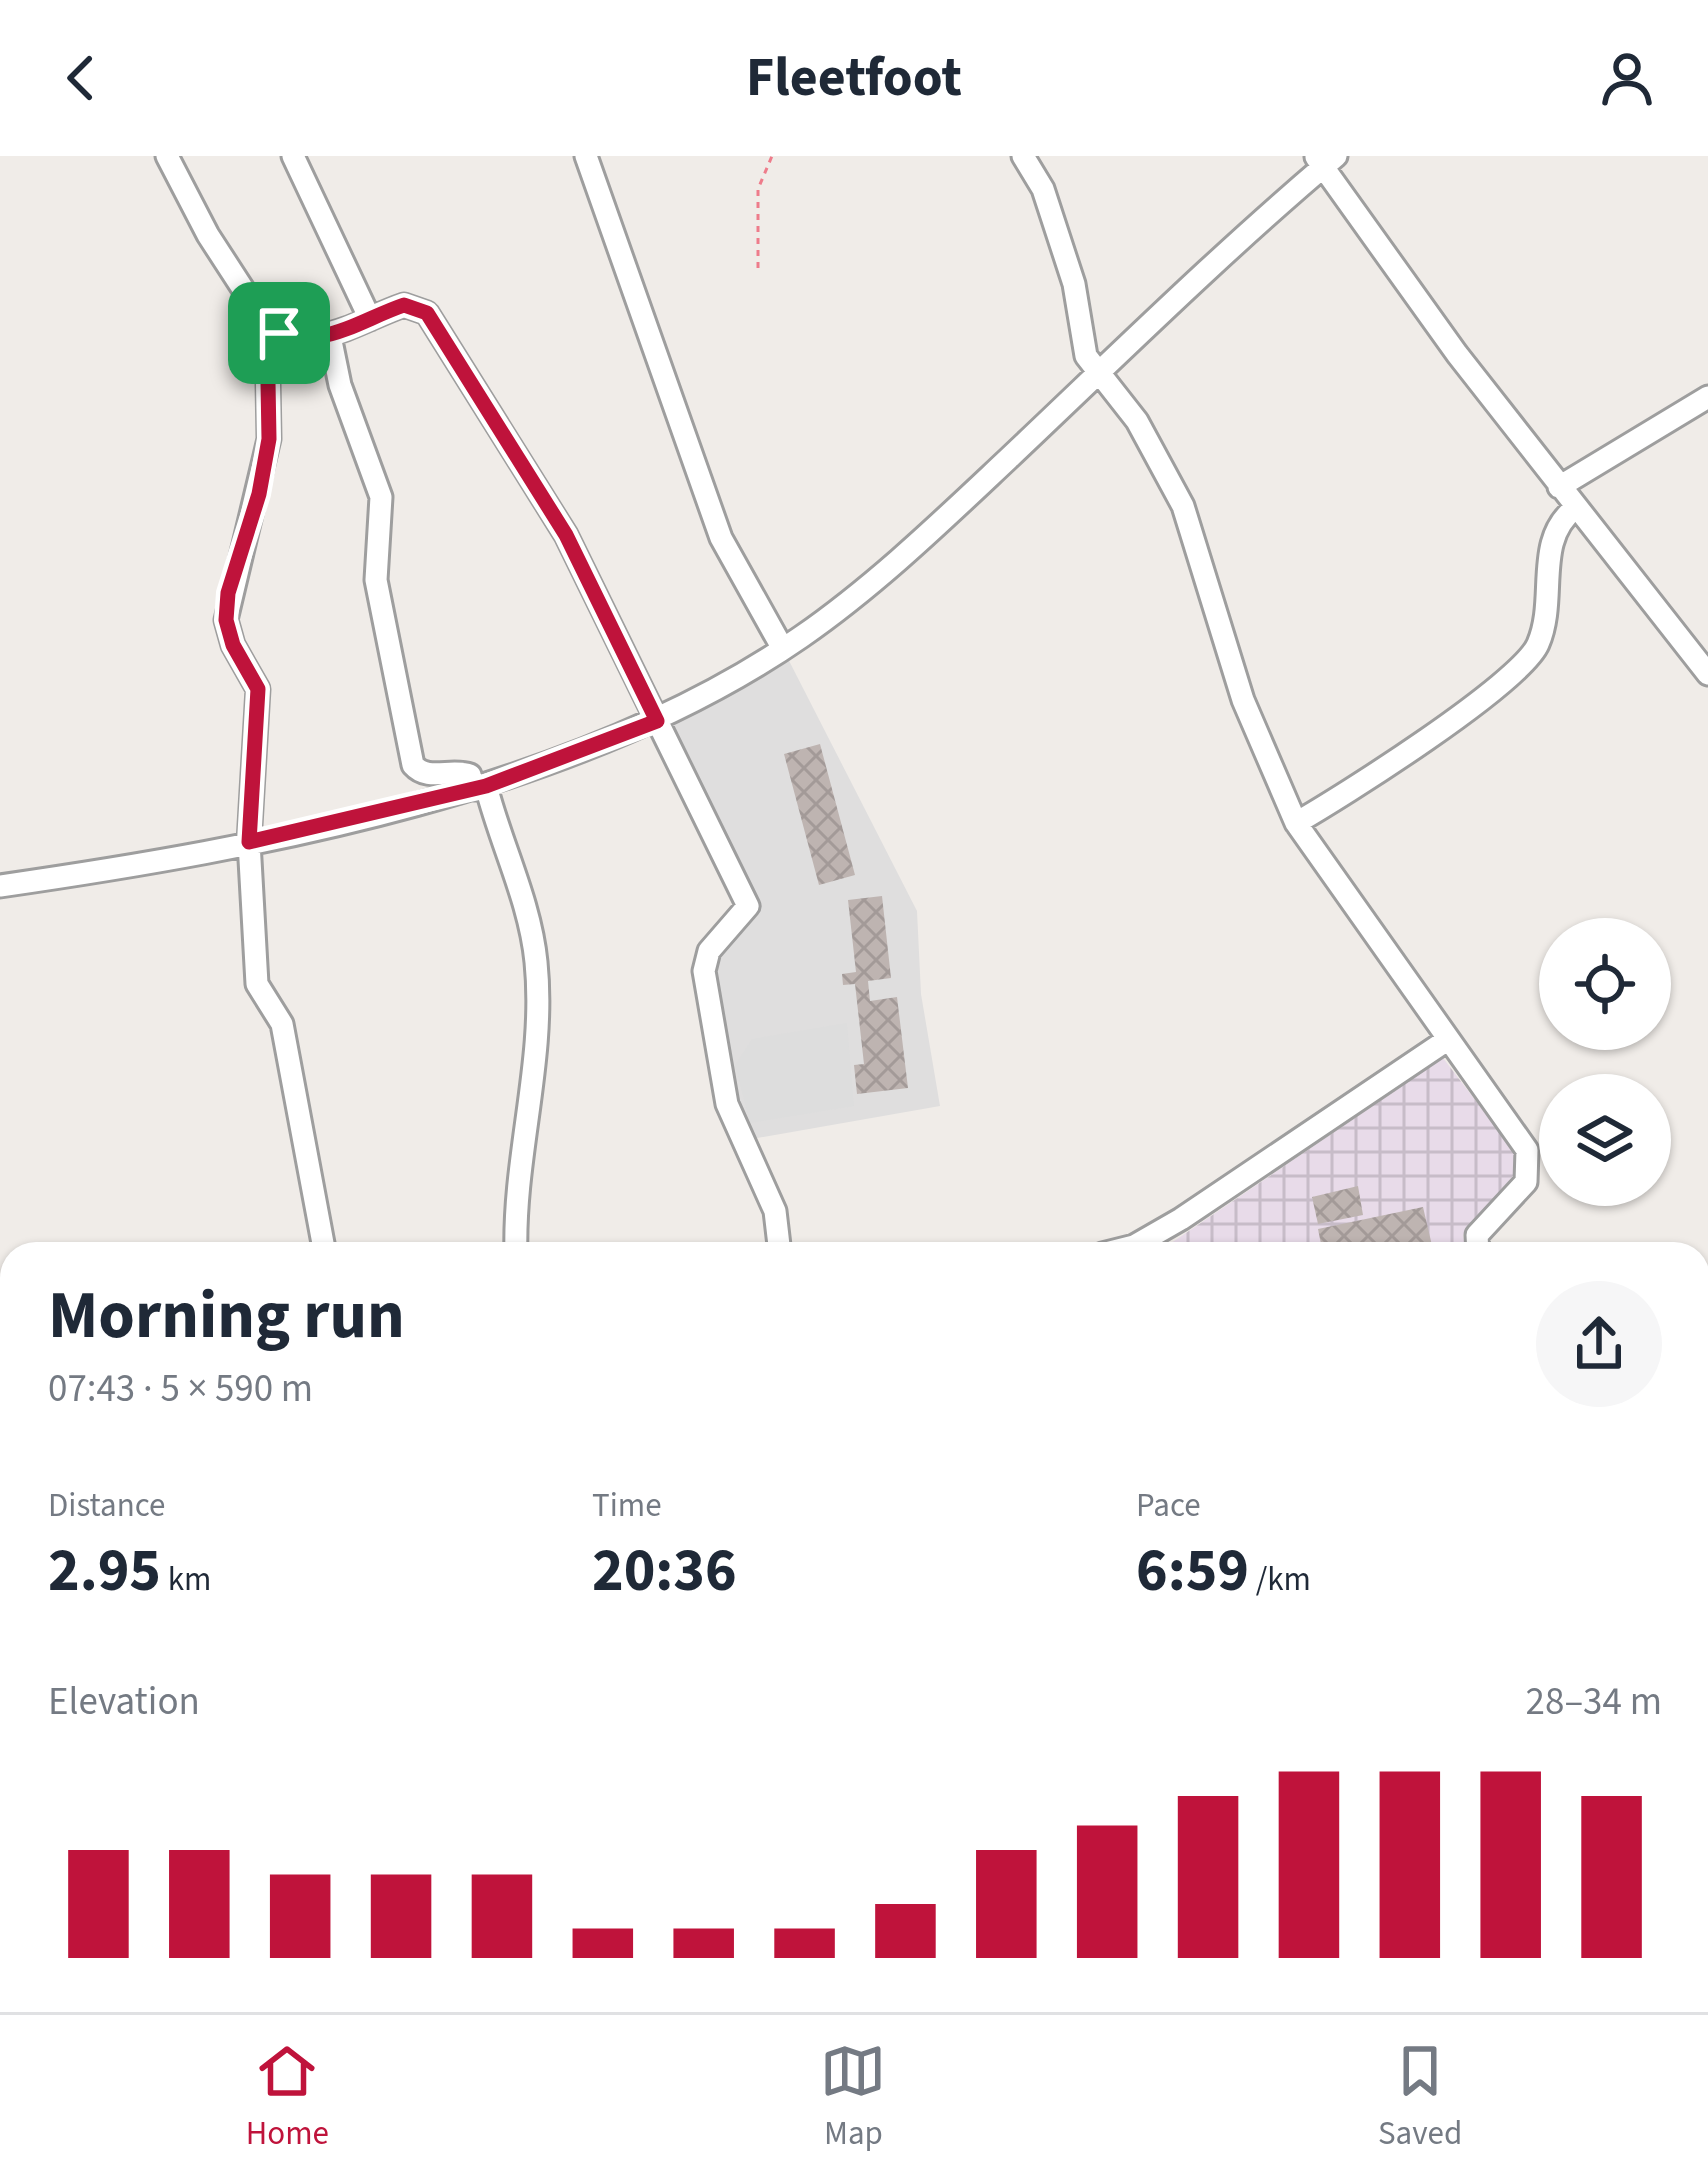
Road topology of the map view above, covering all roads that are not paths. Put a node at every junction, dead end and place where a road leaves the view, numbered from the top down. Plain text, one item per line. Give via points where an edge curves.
1 (167, 156) edge
2 (293, 156) edge
3 (586, 156) edge
4 (1023, 156) edge
5 (1324, 160) edge
6 (370, 319) junction
7 (267, 326) junction
8 (331, 336) junction
9 (1096, 375) junction
10 (1708, 397) edge
11 (1559, 488) junction
12 (1575, 508) junction
13 (783, 649) junction
14 (1708, 674) edge
15 (657, 721) junction
16 (480, 787) junction
17 (1295, 823) junction
18 (249, 842) junction
19 (0, 886) edge
20 (1447, 1040) junction
21 (323, 1242) edge
22 (516, 1242) edge
23 (779, 1242) edge
24 (1141, 1242) edge
25 (1477, 1242) edge

1 - 7 street
2 - 6 street
3 - 13 street via 722,538
4 - 9 street via 1043,189
5 - 9 street
5 - 11 street
6 - 8 street
6 - 15 street via 404,305 427,313 566,535
7 - 8 street via 294,338
7 - 18 street via 269,439 226,620 258,689
8 - 16 street via 340,386 382,497 376,580 413,765 428,774 461,772
9 - 13 street via 919,542
9 - 17 street via 1137,421 1183,506 1243,700
10 - 11 street
11 - 12 street
12 - 14 street
12 - 17 street via 1556,523 1537,648 1369,782
13 - 15 street
15 - 16 street
15 - 23 street via 748,905 709,951 704,970 727,1104 775,1211
16 - 18 street
16 - 22 street via 537,964 539,1024
17 - 20 street
18 - 19 street
18 - 21 street via 257,984 282,1024
20 - 24 street
20 - 25 street via 1527,1150 1526,1182

